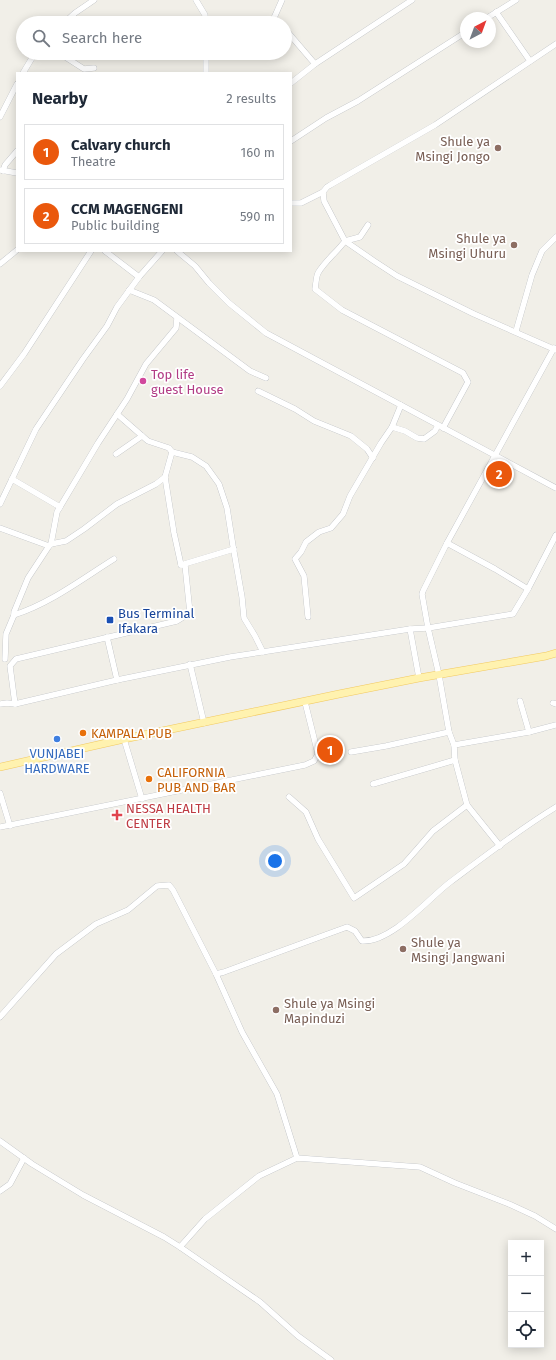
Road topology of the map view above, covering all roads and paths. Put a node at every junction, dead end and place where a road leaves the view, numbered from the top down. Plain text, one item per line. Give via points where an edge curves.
1 (94, 0) edge
2 (196, 0) edge
3 (282, 0) edge
4 (412, 0) edge
5 (516, 0) edge
6 (508, 2) edge
7 (496, 12) joint
8 (72, 16) edge
9 (205, 16) edge
10 (275, 16) edge
11 (460, 36) edge
12 (292, 37) edge
13 (556, 44) edge
14 (31, 60) edge
15 (70, 60) edge
16 (206, 60) edge
17 (530, 61) junction
18 (315, 64) junction
19 (94, 68) dead end
20 (24, 72) edge
21 (206, 72) edge
22 (292, 82) edge
23 (16, 86) edge
24 (0, 117) edge
25 (292, 141) edge
26 (16, 152) edge
27 (2, 170) edge
28 (16, 173) edge
29 (323, 192) junction
30 (292, 203) edge
31 (368, 225) dead end
32 (556, 237) edge
33 (344, 241) junction
34 (16, 251) edge
35 (90, 252) edge
36 (106, 252) edge
37 (161, 252) edge
38 (178, 252) edge
39 (0, 264) edge
40 (139, 277) junction
41 (129, 290) junction
42 (177, 318) junction
43 (516, 331) junction
44 (555, 349) edge
45 (266, 378) dead end
46 (0, 384) edge
47 (258, 391) dead end
48 (402, 405) junction
49 (117, 414) junction
50 (440, 427) junction
51 (392, 428) junction
52 (142, 436) junction
53 (172, 452) junction
54 (116, 454) dead end
55 (495, 455) junction
56 (373, 458) junction
57 (165, 477) junction
58 (12, 479) junction
59 (556, 488) edge
60 (0, 504) edge
61 (60, 507) junction
62 (0, 528) edge
63 (556, 535) edge
64 (447, 543) junction
65 (50, 545) junction
66 (234, 549) junction
67 (114, 559) dead end
68 (181, 565) junction
69 (528, 589) junction
70 (14, 615) junction
71 (308, 617) dead end
72 (428, 628) junction
73 (410, 629) junction
74 (107, 637) junction
75 (263, 652) junction
76 (556, 653) edge
77 (5, 659) dead end
78 (190, 664) junction
79 (439, 676) junction
80 (419, 678) junction
81 (117, 680) junction
82 (520, 701) dead end
83 (305, 702) junction
84 (0, 704) edge
85 (15, 704) junction
86 (204, 723) junction
87 (556, 725) edge
88 (449, 732) junction
89 (529, 732) junction
90 (124, 739) junction
91 (454, 745) junction
92 (351, 752) dead end
93 (455, 760) junction
94 (0, 767) edge
95 (373, 784) dead end
96 (0, 793) edge
97 (289, 797) dead end
98 (142, 799) junction
99 (467, 805) junction
100 (556, 808) edge
101 (10, 826) junction
102 (0, 827) edge
103 (500, 846) junction
104 (216, 974) junction
105 (0, 1017) edge
106 (0, 1142) edge
107 (24, 1158) junction
108 (297, 1158) junction
109 (0, 1191) edge
110 (556, 1229) edge
111 (180, 1247) junction
112 (331, 1360) edge

1 - 8 street
2 - 9 street
3 - 10 street
4 - 18 street
5 - 6 street
6 - 7 street
7 - 17 street
11 - 25 street
12 - 18 street
13 - 17 street
14 - 20 street
15 - 19 street via 84,69
16 - 21 street
17 - 29 street via 435,125 332,184
18 - 22 street
23 - 24 street
26 - 27 street
27 - 28 street
29 - 30 street via 301,203
29 - 33 street via 324,201
31 - 33 street via 360,237
32 - 43 street via 542,251 534,269
33 - 43 street via 397,276 474,314
33 - 50 street via 318,274 316,289 342,310 463,373 468,382
34 - 39 street
35 - 46 street via 24,354
36 - 40 street
37 - 40 street
38 - 48 street via 195,266 208,283 266,332
40 - 41 street
41 - 42 street via 154,300
41 - 58 street via 36,428
42 - 45 street via 250,371
42 - 49 street via 176,328 146,364
43 - 44 street
44 - 55 street
47 - 56 street via 314,421 351,436 367,449
48 - 50 street
48 - 51 street
49 - 52 street
49 - 61 street
50 - 51 street via 424,439
50 - 55 street
51 - 56 street
52 - 53 street via 148,441 169,448
52 - 54 street
53 - 57 street
53 - 66 street via 192,457 206,466 219,484
55 - 59 street
55 - 64 street
56 - 71 street via 350,496 343,514 331,528 319,532 306,542 295,559 304,576
57 - 65 street via 117,504 66,541
57 - 68 street
58 - 60 street
58 - 61 street
61 - 65 street
62 - 65 street
63 - 69 street
64 - 69 street
64 - 72 street via 423,591
65 - 70 street via 28,578
66 - 68 street
66 - 75 street via 244,618
67 - 70 street via 39,606
68 - 74 street via 185,565 190,613 177,621
69 - 72 street via 512,614
70 - 77 street via 6,634
72 - 73 street
72 - 79 street
73 - 75 street
73 - 80 street
74 - 81 street
74 - 85 street via 16,659 10,666
75 - 78 street
76 - 79 main road
78 - 81 street
78 - 86 street
79 - 80 main road
79 - 88 street
80 - 83 main road
81 - 85 street
82 - 89 street
83 - 86 main road
83 - 98 street via 318,754 314,761
84 - 85 street
86 - 90 main road
87 - 89 street
88 - 91 street
88 - 92 street
89 - 91 street
90 - 94 main road
90 - 98 street
91 - 93 street
93 - 95 street
93 - 99 street
96 - 101 street
97 - 99 street via 306,812 318,839 354,898 404,864 433,831
98 - 101 street
99 - 103 street
100 - 103 street
101 - 102 street
103 - 104 street via 445,887 414,916 385,935 369,942 362,941 355,931 346,927
104 - 105 street via 173,890 169,885 157,886 128,910 96,924 56,954
104 - 108 street via 242,1032 277,1094
106 - 107 street
107 - 109 street via 10,1184
107 - 111 street via 83,1195
108 - 110 street via 420,1167 509,1204
108 - 111 street via 259,1176 205,1219
111 - 112 street via 260,1302 298,1336

